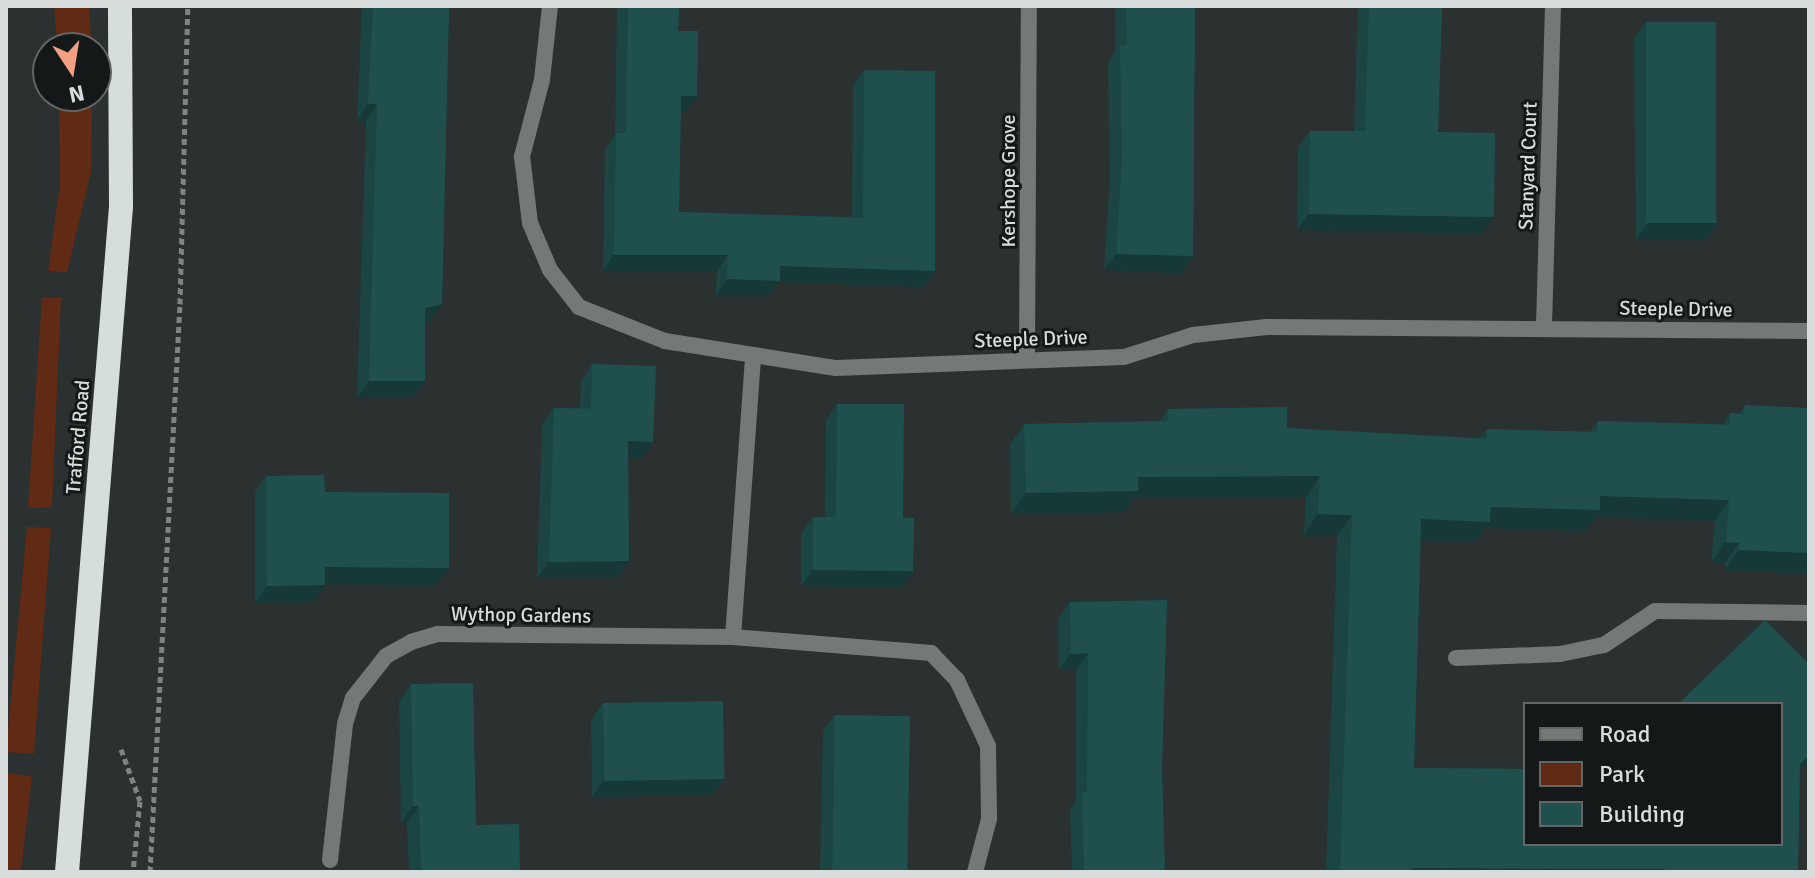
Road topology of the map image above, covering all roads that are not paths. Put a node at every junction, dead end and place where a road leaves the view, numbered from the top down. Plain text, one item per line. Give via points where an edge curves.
1 (120, 6) edge
2 (550, 6) edge
3 (1029, 6) edge
4 (1553, 6) edge
5 (1544, 327) junction
6 (1809, 331) edge
7 (1027, 357) junction
8 (753, 358) junction
9 (1809, 613) edge
10 (733, 637) junction
11 (1456, 658) dead end
12 (330, 860) dead end
13 (67, 872) edge
14 (975, 872) edge

1 - 13 highway, Trafford Road via 121,206
2 - 8 street, Steeple Drive via 542,80 526,135 522,175 530,223 550,270 579,307 621,327
3 - 7 street, Kershope Grove
4 - 5 street, Stanyard Court
5 - 6 street, Steeple Drive
5 - 7 street, Steeple Drive via 1267,327 1193,335 1124,357
7 - 8 street, Steeple Drive via 836,368
8 - 10 street
9 - 11 street via 1655,611 1604,645 1560,654
10 - 12 street, Wythop Gardens via 438,634 411,642 386,656 353,698 345,724
10 - 14 street, Wythop Gardens via 931,653 969,701 988,746 989,819

